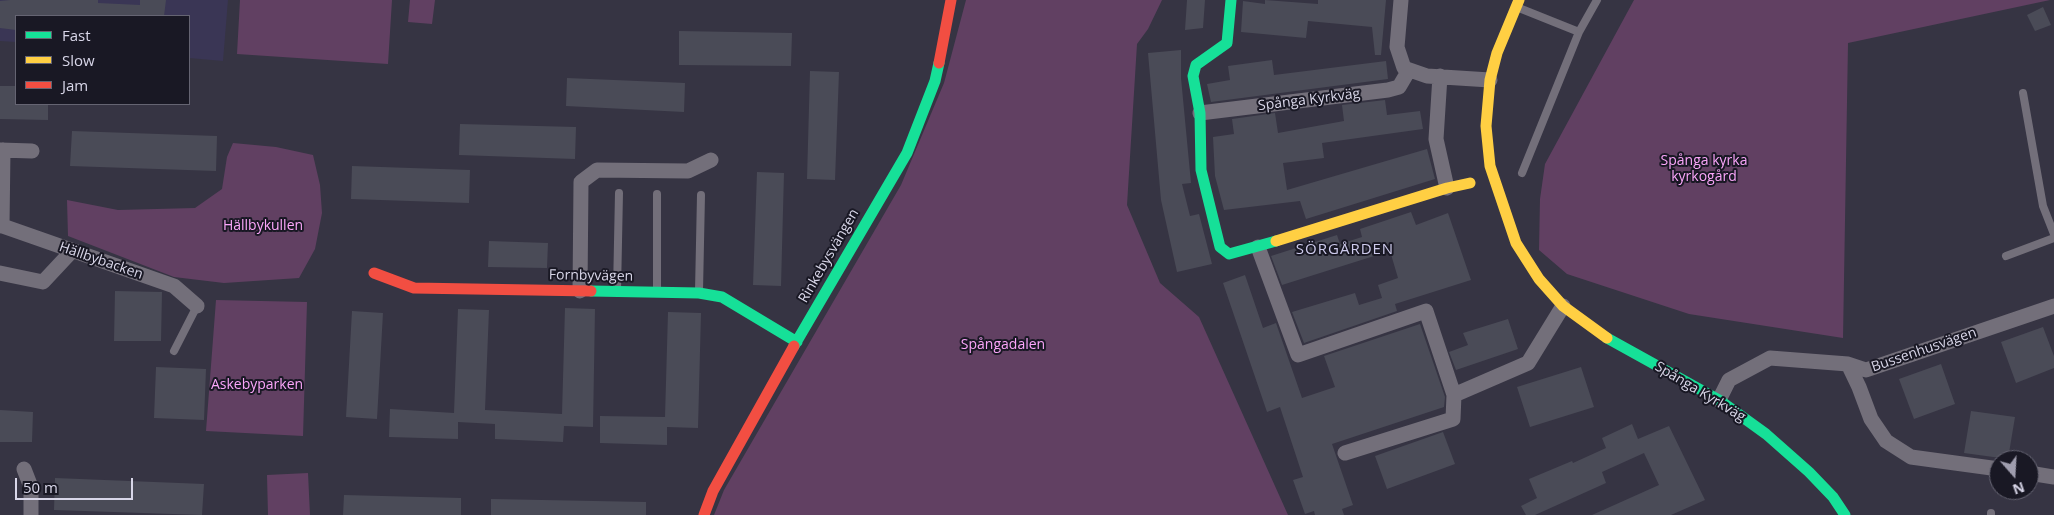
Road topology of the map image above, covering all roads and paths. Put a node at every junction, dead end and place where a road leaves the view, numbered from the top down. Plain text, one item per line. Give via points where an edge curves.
1 (951, 0) edge
2 (1231, 0) edge
3 (1401, 0) edge
4 (1597, 0) edge
5 (1518, 3) edge
6 (1579, 32) junction
7 (1409, 70) junction
8 (1440, 76) junction
9 (1490, 80) junction
10 (2023, 93) dead end
11 (1200, 113) junction
12 (1, 150) edge
13 (32, 151) dead end
14 (711, 160) dead end
15 (1522, 173) dead end
16 (1470, 183) dead end
17 (1447, 188) junction
18 (619, 193) dead end
19 (657, 194) dead end
20 (701, 195) dead end
21 (1, 225) edge
22 (2054, 234) edge
23 (2054, 238) edge
24 (1258, 247) junction
25 (72, 251) junction
26 (2006, 256) dead end
27 (0, 273) edge
28 (374, 273) dead end
29 (580, 291) junction
30 (617, 292) junction
31 (657, 292) junction
32 (699, 293) junction
33 (197, 306) joint
34 (1564, 306) junction
35 (2054, 306) edge
36 (797, 342) junction
37 (174, 351) dead end
38 (1848, 364) junction
39 (1454, 395) junction
40 (1719, 400) junction
41 (1345, 453) dead end
42 (24, 468) dead end
43 (1989, 468) edge
44 (2039, 475) edge
45 (2054, 477) edge
46 (31, 515) edge
47 (704, 515) edge
48 (1845, 515) edge

1 - 36 street, Rinkebysvängen via 935,81 907,153
2 - 11 street via 1227,43 1196,65 1193,76
3 - 7 street via 1397,46 1404,68
4 - 6 lane
5 - 6 lane
5 - 9 street, Spånga Kyrkväg via 1497,53
6 - 15 lane
7 - 8 street
7 - 11 street, Spånga Kyrkväg via 1399,86 1388,90
8 - 9 street
8 - 17 street via 1436,139
9 - 34 street, Spånga Kyrkväg via 1486,126 1490,166 1500,202 1516,243 1539,279
10 - 22 lane via 2043,206
11 - 24 street via 1201,170 1220,247 1229,254
12 - 13 street
12 - 21 street
14 - 29 street via 688,170 597,170 581,182
16 - 17 street
17 - 24 street
18 - 30 lane
19 - 31 lane
20 - 32 lane
21 - 25 street, Hällbybacken
23 - 26 lane
24 - 39 street via 1298,355 1426,311
25 - 27 street via 43,282
25 - 33 street, Hällbybacken via 174,286
28 - 29 street, Fornbyvägen via 414,288
29 - 30 street, Fornbyvägen
30 - 31 street, Fornbyvägen
31 - 32 street, Fornbyvägen
32 - 36 street, Fornbyvägen via 722,296
33 - 37 lane
34 - 39 street via 1528,363
34 - 40 street, Spånga Kyrkväg via 1601,335
35 - 38 street, Bussenhusvägen via 1866,370
36 - 47 street, Rinkebysvängen via 714,491
38 - 40 street, Bussenhusvägen via 1770,358 1729,380
38 - 43 street via 1870,419 1886,441 1911,457
39 - 41 street via 1453,419
40 - 48 street, Spånga Kyrkväg via 1766,434 1809,472
42 - 46 street via 30,487
44 - 45 street

